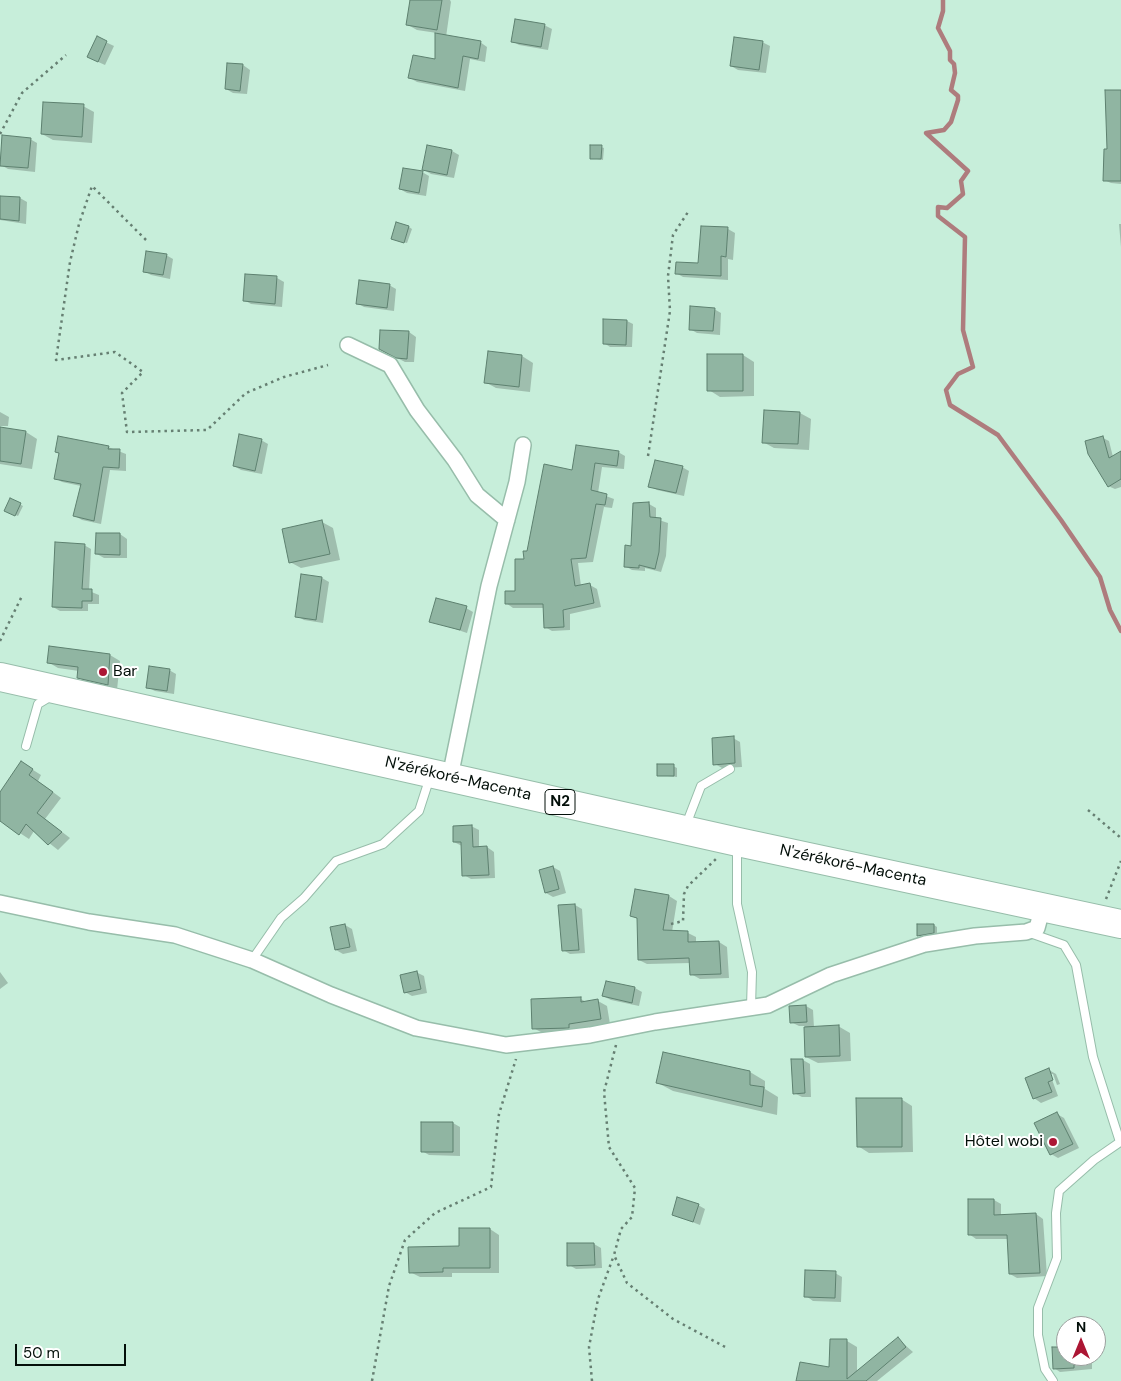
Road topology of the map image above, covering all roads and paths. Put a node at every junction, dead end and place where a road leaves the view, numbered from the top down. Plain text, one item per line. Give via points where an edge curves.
1 (66, 55) dead end
2 (0, 134) edge
3 (688, 212) dead end
4 (146, 240) dead end
5 (348, 345) dead end
6 (328, 365) dead end
7 (523, 445) dead end
8 (648, 456) dead end
9 (507, 520) junction
10 (22, 596) dead end
11 (0, 642) edge
12 (0, 677) edge
13 (61, 690) junction
14 (26, 746) dead end
15 (730, 769) dead end
16 (441, 775) junction
17 (1088, 810) dead end
18 (684, 830) junction
19 (1121, 838) edge
20 (738, 842) junction
21 (1121, 861) edge
22 (0, 903) edge
23 (1044, 906) junction
24 (1109, 921) edge
25 (670, 924) dead end
26 (1026, 932) junction
27 (252, 960) junction
28 (751, 1007) junction
29 (620, 1029) junction
30 (521, 1043) junction
31 (614, 1255) junction
32 (727, 1348) dead end
33 (372, 1381) edge
34 (592, 1381) edge
35 (1053, 1381) edge

1 - 2 path via 22,93
3 - 8 path via 672,235 668,276 670,311
4 - 6 path via 92,186 70,262 56,360 115,352 143,372 122,393 127,432 207,430 246,394 284,377
5 - 9 street via 390,365 417,410 477,495
7 - 9 street
9 - 16 street
10 - 11 path
12 - 13 highway, N'zérékoré-Macenta / N2
13 - 14 lane via 38,704
13 - 16 highway, N'zérékoré-Macenta / N2
15 - 18 lane via 701,786
16 - 18 highway, N'zérékoré-Macenta / N2
16 - 27 lane via 419,811 383,844 336,861 304,898 281,918
17 - 19 path
18 - 20 highway, N'zérékoré-Macenta / N2
20 - 23 highway, N'zérékoré-Macenta / N2
20 - 25 path via 688,886 684,894 683,921
20 - 28 lane via 736,904 752,972
21 - 24 path
22 - 27 street via 90,922 175,935
23 - 24 highway, N'zérékoré-Macenta / N2
23 - 26 street via 1037,928
26 - 28 street via 926,944 831,975 768,1005
26 - 35 lane via 1064,944 1076,965 1093,1057 1120,1142 1059,1191 1057,1258 1038,1308 1038,1335 1045,1369
27 - 30 street via 416,1028 506,1044
28 - 29 street
29 - 30 street
29 - 31 path via 604,1092 610,1147 635,1188 632,1217 620,1229
30 - 33 path via 499,1114 492,1186 435,1213 405,1240 388,1286
31 - 32 path via 627,1283 673,1319
31 - 34 path via 598,1299 588,1347

